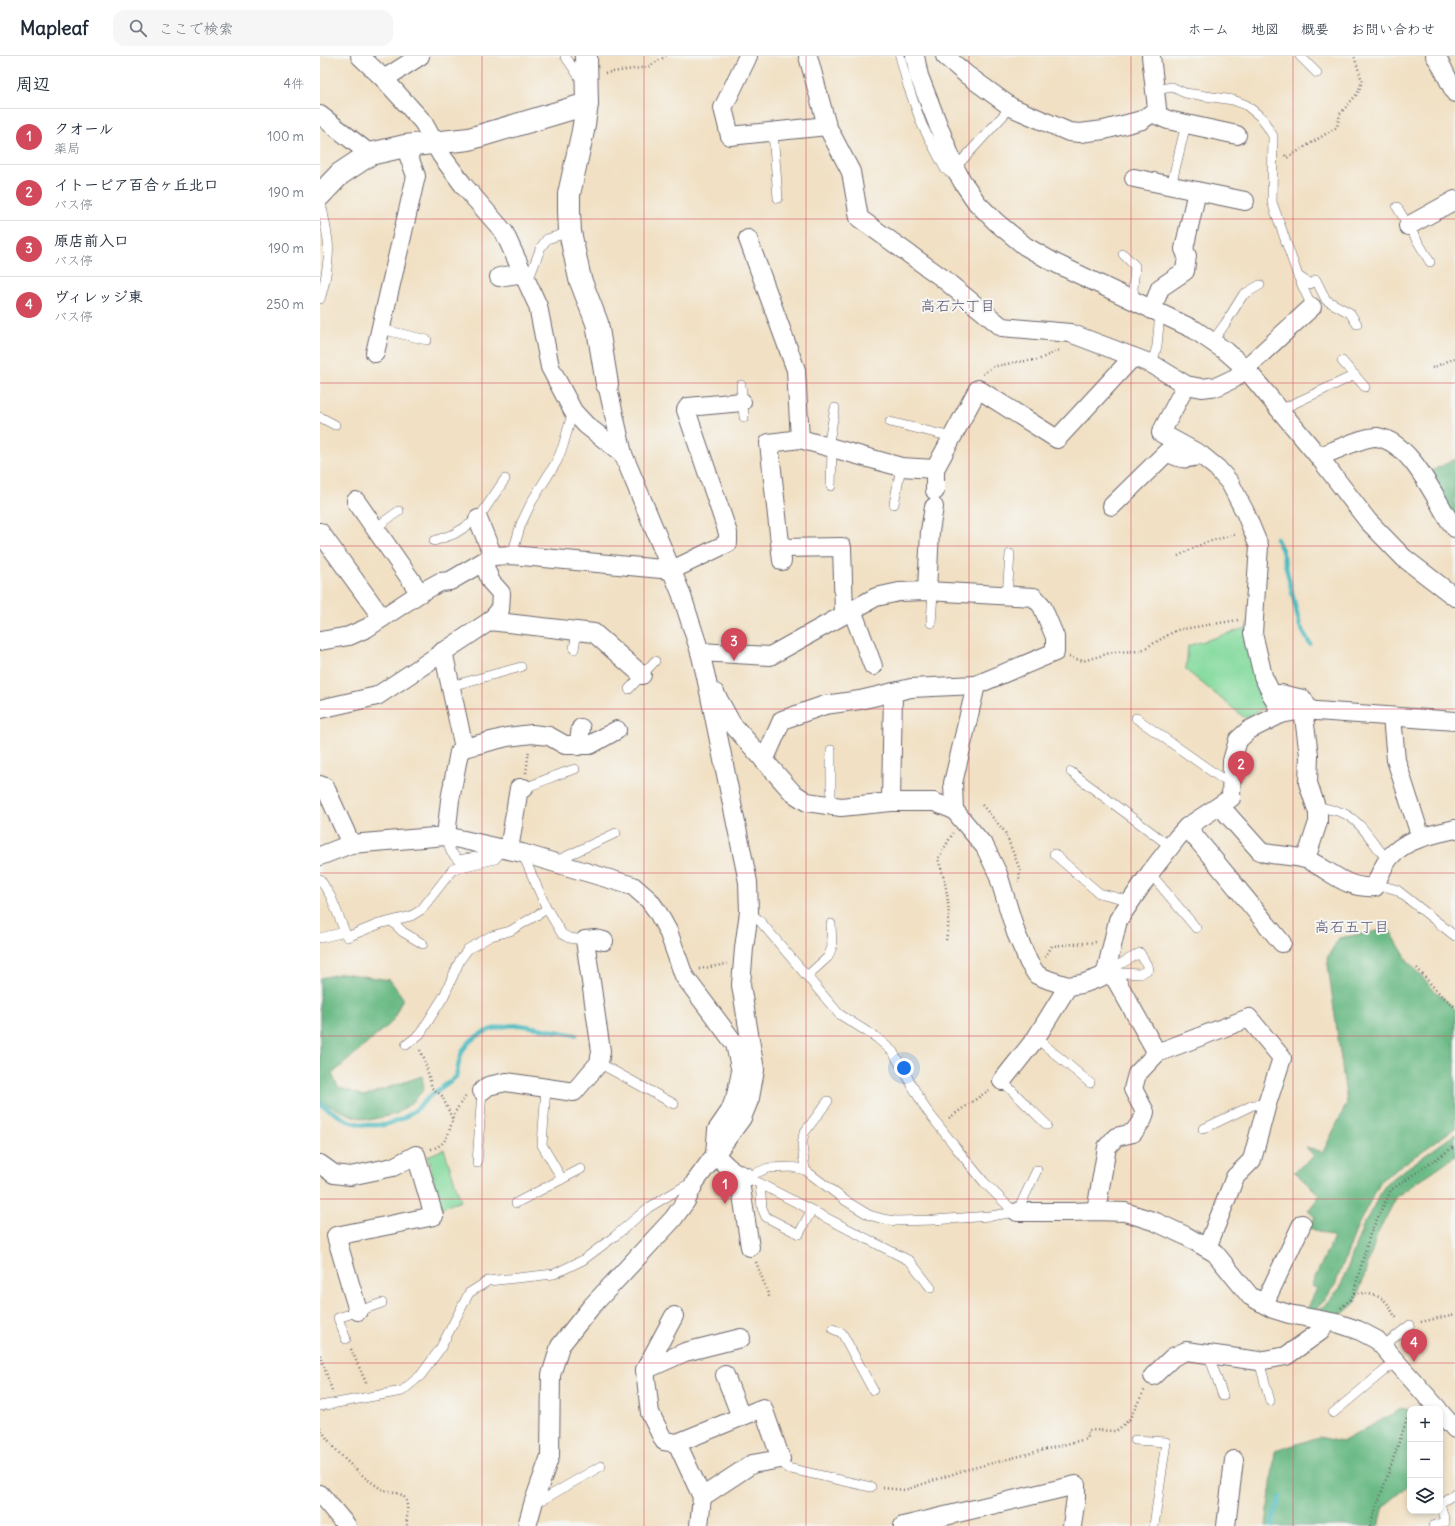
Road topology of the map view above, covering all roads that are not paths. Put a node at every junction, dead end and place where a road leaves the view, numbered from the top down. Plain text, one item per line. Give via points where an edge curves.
1 (360, 56) edge
2 (420, 56) edge
3 (565, 56) edge
4 (586, 56) edge
5 (748, 56) edge
6 (808, 56) edge
7 (900, 56) edge
8 (916, 56) edge
9 (945, 56) edge
10 (1300, 56) edge
11 (1435, 56) edge
12 (1149, 57) edge
13 (1317, 73) dead end
14 (384, 78) junction
15 (1155, 90) junction
16 (1455, 93) edge
17 (587, 96) junction
18 (1011, 107) junction
19 (1152, 113) junction
20 (320, 115) edge
21 (1186, 124) junction
22 (827, 126) junction
23 (773, 132) junction
24 (1237, 135) dead end
25 (436, 143) junction
26 (405, 146) junction
27 (370, 154) junction
28 (959, 175) junction
29 (1134, 178) dead end
30 (1170, 186) junction
31 (1197, 191) junction
32 (320, 195) edge
33 (320, 198) edge
34 (778, 198) dead end
35 (1455, 200) edge
36 (1245, 201) dead end
37 (1397, 207) dead end
38 (1408, 226) junction
39 (570, 232) junction
40 (748, 239) dead end
41 (1123, 254) dead end
42 (1430, 262) dead end
43 (1298, 276) junction
44 (499, 277) dead end
45 (526, 278) junction
46 (1260, 285) dead end
47 (320, 299) edge
48 (1135, 301) junction
49 (1312, 307) joint
50 (1156, 311) junction
51 (1357, 324) dead end
52 (381, 329) junction
53 (427, 340) dead end
54 (1212, 342) junction
55 (375, 353) dead end
56 (1133, 357) junction
57 (1342, 361) dead end
58 (1152, 364) junction
59 (1245, 368) junction
60 (1355, 375) junction
61 (607, 384) joint
62 (1186, 386) junction
63 (1365, 387) dead end
64 (742, 401) dead end
65 (835, 408) dead end
66 (573, 410) junction
67 (1280, 410) junction
68 (320, 417) edge
69 (890, 422) dead end
70 (335, 425) dead end
71 (952, 437) junction
72 (800, 439) junction
73 (830, 448) junction
74 (623, 454) junction
75 (1201, 455) junction
76 (1319, 457) junction
77 (901, 467) junction
78 (935, 469) junction
79 (505, 479) dead end
80 (832, 486) dead end
81 (356, 501) dead end
82 (894, 504) dead end
83 (1112, 506) dead end
84 (398, 511) dead end
85 (478, 519) junction
86 (375, 528) junction
87 (1455, 528) edge
88 (320, 532) edge
89 (434, 541) dead end
90 (1010, 554) dead end
91 (512, 555) junction
92 (488, 559) junction
93 (672, 570) junction
94 (930, 591) junction
95 (420, 593) junction
96 (1007, 596) junction
97 (1455, 597) edge
98 (848, 612) junction
99 (382, 618) junction
100 (490, 621) junction
101 (931, 623) dead end
102 (577, 631) junction
103 (320, 641) edge
104 (574, 649) dead end
105 (443, 651) junction
106 (700, 652) junction
107 (654, 661) dead end
108 (873, 666) dead end
109 (521, 667) dead end
110 (642, 675) junction
111 (706, 677) junction
112 (976, 685) junction
113 (451, 686) junction
114 (629, 689) dead end
115 (893, 692) junction
116 (1271, 694) junction
117 (320, 709) edge
118 (1306, 710) junction
119 (1281, 714) junction
120 (1392, 717) junction
121 (1136, 718) dead end
122 (1455, 721) edge
123 (581, 728) dead end
124 (617, 730) dead end
125 (578, 746) junction
126 (464, 748) junction
127 (831, 750) dead end
128 (764, 761) junction
129 (574, 769) dead end
130 (1071, 772) dead end
131 (1232, 778) junction
132 (320, 785) edge
133 (524, 788) joint
134 (891, 802) junction
135 (831, 805) junction
136 (1316, 805) junction
137 (1220, 806) junction
138 (957, 815) junction
139 (1187, 828) junction
140 (1455, 828) edge
141 (616, 833) dead end
142 (1421, 838) junction
143 (350, 844) junction
144 (448, 844) junction
145 (1171, 846) junction
146 (511, 852) junction
147 (1054, 854) dead end
148 (320, 856) edge
149 (1306, 859) junction
150 (1388, 860) junction
151 (553, 862) junction
152 (453, 869) junction
153 (1150, 872) junction
154 (320, 879) edge
155 (1375, 887) junction
156 (1130, 901) junction
157 (547, 909) junction
158 (749, 912) junction
159 (393, 922) junction
160 (831, 924) dead end
161 (1196, 928) dead end
162 (345, 932) junction
163 (1454, 935) edge
164 (320, 938) edge
165 (585, 940) junction
166 (604, 941) dead end
167 (1282, 942) dead end
168 (423, 944) dead end
169 (1106, 972) junction
170 (806, 976) junction
171 (1068, 986) junction
172 (1036, 1038) junction
173 (406, 1045) dead end
174 (1157, 1053) junction
175 (599, 1063) junction
176 (1002, 1081) joint
177 (1090, 1083) dead end
178 (546, 1088) junction
179 (475, 1092) joint
180 (828, 1101) dead end
181 (674, 1104) dead end
182 (1267, 1104) junction
183 (1047, 1125) dead end
184 (1203, 1128) dead end
185 (715, 1154) junction
186 (477, 1163) dead end
187 (320, 1164) edge
188 (581, 1169) dead end
189 (805, 1170) junction
190 (1037, 1170) dead end
191 (748, 1178) junction
192 (562, 1179) junction
193 (695, 1182) junction
194 (516, 1203) dead end
195 (811, 1211) junction
196 (1096, 1211) junction
197 (1017, 1212) junction
198 (1302, 1224) dead end
199 (750, 1247) road end
200 (1207, 1248) junction
201 (931, 1288) dead end
202 (382, 1303) dead end
203 (1264, 1304) junction
204 (358, 1311) junction
205 (674, 1316) dead end
206 (1325, 1321) junction
207 (1410, 1325) road end
208 (833, 1329) dead end
209 (741, 1338) dead end
210 (346, 1339) road end
211 (1383, 1346) junction
212 (1208, 1353) junction
213 (1259, 1361) junction
214 (1396, 1361) junction
215 (646, 1370) junction
216 (725, 1375) dead end
217 (1153, 1376) road end
218 (872, 1390) dead end
219 (1223, 1396) dead end
220 (1270, 1401) dead end
221 (320, 1406) edge
222 (1435, 1406) edge
223 (1333, 1413) dead end
224 (1443, 1415) edge
225 (741, 1417) junction
226 (1455, 1429) edge
227 (1135, 1440) dead end
228 (677, 1443) junction
229 (781, 1459) junction
230 (1234, 1460) dead end
231 (601, 1466) dead end
232 (871, 1487) road end
233 (320, 1494) edge
234 (1455, 1494) edge
235 (702, 1497) junction
236 (534, 1501) junction
237 (347, 1526) edge
238 (527, 1526) edge
239 (699, 1526) edge
240 (903, 1526) edge
241 (1072, 1526) edge
242 (1154, 1526) edge
243 (1226, 1526) edge
244 (1433, 1526) edge

1 - 14 street
2 - 14 street
3 - 17 lane
4 - 17 street
5 - 23 street via 723,108 730,136
6 - 22 street
7 - 28 lane via 922,125 945,169
8 - 28 street via 919,76
9 - 18 street
10 - 13 lane
11 - 16 street
12 - 15 street
14 - 25 street via 423,122
15 - 19 street via 1157,108
15 - 43 lane via 1172,87 1185,93 1233,100 1246,105 1262,118 1273,136 1272,202
17 - 25 street via 469,139
17 - 39 street via 583,131 569,194
18 - 19 street via 1068,132 1080,133 1142,120
18 - 28 lane
19 - 21 street
20 - 27 street
21 - 24 street
21 - 30 lane
22 - 23 street
22 - 56 street via 851,172 859,218 941,277 1002,327 1070,333
23 - 34 lane
25 - 26 street
25 - 45 street via 441,155 464,186 504,232
26 - 27 street
26 - 52 street via 416,176
27 - 32 street via 340,174
28 - 48 street via 977,203 1025,246
29 - 30 street
30 - 31 street
31 - 36 street
31 - 50 street via 1184,249 1188,256 1185,271 1160,288
33 - 47 lane via 328,242
35 - 38 street
37 - 38 lane
38 - 42 lane
39 - 45 lane via 547,239
39 - 61 street via 580,279 597,324
40 - 72 street via 796,370
41 - 48 lane via 1135,266
43 - 49 lane
43 - 51 lane via 1310,284 1316,280 1326,300 1350,313
44 - 45 street
45 - 66 street via 538,306 550,367
46 - 54 lane via 1242,295
48 - 50 street
49 - 59 street
50 - 54 street via 1195,330
50 - 58 lane via 1157,346
52 - 53 lane
52 - 55 street
54 - 59 street
56 - 58 street
56 - 71 street via 1057,439 978,390
57 - 60 lane
58 - 62 street
59 - 62 street via 1235,378 1218,386
59 - 67 street
60 - 63 lane
60 - 67 lane
61 - 74 street
62 - 75 street via 1161,433
64 - 93 street via 688,407 686,410 728,533 728,543
65 - 73 lane
66 - 74 street via 586,425
66 - 91 lane via 557,461 532,500 521,524
67 - 76 street
68 - 70 lane
69 - 71 lane
71 - 78 street
72 - 73 street
72 - 98 street via 769,443 781,554 842,546
73 - 77 street
73 - 80 lane
74 - 93 street
75 - 83 street via 1180,459 1167,452
75 - 116 street via 1230,483 1259,546 1253,633 1263,676
76 - 87 street via 1376,437 1397,445 1414,462
76 - 97 street via 1368,521 1404,558
77 - 78 street
77 - 82 lane
78 - 94 street via 935,499 930,531
79 - 85 lane
81 - 86 street
84 - 86 lane
85 - 89 lane via 454,534
85 - 92 street
86 - 95 street
88 - 99 street
90 - 96 lane
91 - 92 street
91 - 93 street
92 - 95 street via 450,581 440,582
92 - 100 street via 491,582 501,593 500,610
93 - 106 street
94 - 96 street
94 - 98 street via 899,592 876,597
94 - 101 lane
95 - 99 street
96 - 112 street via 1034,597 1042,606 1055,637 1055,652
98 - 106 street via 770,656
98 - 108 street
99 - 103 street via 349,636
100 - 102 street
100 - 105 street
102 - 104 lane
102 - 110 street via 594,633
105 - 113 street
105 - 117 street via 377,696
106 - 111 street
107 - 110 lane
109 - 113 lane
110 - 114 lane
111 - 128 street via 732,724
111 - 158 street via 748,882
112 - 115 street via 911,688
112 - 138 street via 953,784
113 - 126 street
115 - 128 street via 825,705 782,720
115 - 134 street
116 - 118 street via 1302,699
116 - 119 street
118 - 119 street
118 - 120 street
118 - 136 street via 1308,783
119 - 131 street via 1249,730 1238,740 1232,761
120 - 122 street
120 - 142 street via 1396,760
121 - 131 lane via 1221,778
123 - 125 street
124 - 125 street via 590,745
125 - 126 street via 565,745 549,736 532,734 507,737
126 - 144 street via 459,752 450,800
127 - 135 lane
128 - 135 street via 792,793 807,802
129 - 133 lane
130 - 145 lane
131 - 137 street via 1231,798
132 - 143 street via 325,787
133 - 146 street via 519,788
134 - 135 street via 841,807
134 - 138 street via 934,802
136 - 149 street via 1318,822
136 - 150 lane via 1338,811 1350,818
137 - 139 street
137 - 149 street via 1260,851
138 - 171 street via 984,847 998,874 1016,933 1029,963 1037,975
139 - 145 street
139 - 167 street
140 - 142 street
141 - 151 lane
142 - 150 street via 1402,846
143 - 144 street
143 - 148 street
144 - 146 street
144 - 152 lane
145 - 153 street
146 - 151 street
146 - 152 lane via 495,859
146 - 157 lane
147 - 156 lane via 1099,893
149 - 155 street via 1351,885
150 - 155 street
151 - 185 street via 633,886 648,900 668,931 684,976 735,1044 741,1072 732,1106 717,1130
152 - 159 lane via 421,910
153 - 156 street
153 - 161 lane
154 - 162 lane via 331,896
155 - 163 lane via 1397,890
156 - 169 street via 1118,920
157 - 165 lane via 562,934 569,938
157 - 173 lane via 510,931 491,936 468,949 460,960 444,996 420,1034
158 - 170 lane via 759,920
158 - 185 street via 741,985 755,1070 750,1098 742,1118
159 - 162 lane via 379,924 347,937
159 - 168 lane via 403,932
160 - 170 lane via 832,947 828,957
162 - 164 lane
165 - 166 street
165 - 175 street via 601,1051
169 - 171 street via 1082,984
169 - 174 street via 1116,980
170 - 197 lane via 839,1014 877,1038 893,1052 925,1108 956,1149 984,1182
171 - 172 street
172 - 176 street
172 - 177 lane
174 - 182 street via 1249,1018 1282,1058
174 - 196 street via 1137,1074 1133,1089 1144,1112 1143,1118 1133,1133 1116,1137 1107,1147
175 - 178 street via 574,1092
175 - 181 lane
176 - 183 lane
178 - 179 street via 506,1082
178 - 192 lane via 542,1145
179 - 186 lane
180 - 189 lane via 804,1133 802,1145
182 - 184 lane via 1253,1105
182 - 200 street via 1252,1160 1235,1177
185 - 191 street via 728,1169
185 - 193 street
187 - 204 street via 334,1174 350,1176 392,1167 416,1155 434,1216 336,1236
188 - 192 lane
189 - 191 lane via 792,1166 768,1168
189 - 197 lane via 846,1201 869,1215 883,1219 934,1220
190 - 197 lane
191 - 195 lane
191 - 195 lane via 766,1217 799,1234
191 - 199 street
192 - 194 lane
193 - 221 lane via 683,1186 648,1208 582,1260 554,1274 488,1281 469,1293 440,1348 422,1375 402,1391
193 - 236 street via 686,1202 673,1219 591,1307 560,1346 551,1375 550,1456
195 - 201 lane via 910,1261
196 - 197 street
196 - 200 street via 1125,1212 1156,1222
198 - 203 street
200 - 203 street via 1224,1263 1250,1296
202 - 204 lane
203 - 206 street via 1273,1309
204 - 210 lane via 338,1318
205 - 215 street
206 - 211 street via 1358,1330
206 - 213 street via 1321,1331 1286,1356
207 - 211 lane
208 - 218 lane via 842,1333
209 - 215 street via 685,1352
211 - 214 street
212 - 213 street
212 - 217 street via 1186,1351 1173,1357
212 - 219 lane
213 - 220 lane
214 - 222 street
214 - 223 lane
215 - 228 street via 650,1412 664,1441
216 - 225 street
224 - 226 street
225 - 228 street
225 - 229 street via 763,1408
227 - 242 lane via 1166,1442
228 - 235 street
229 - 232 lane via 787,1468
229 - 235 street via 752,1464
230 - 243 street
231 - 236 lane via 544,1499
233 - 237 street
234 - 244 lane via 1440,1503 1445,1522
235 - 239 street
236 - 238 street
240 - 241 street via 1076,1485

